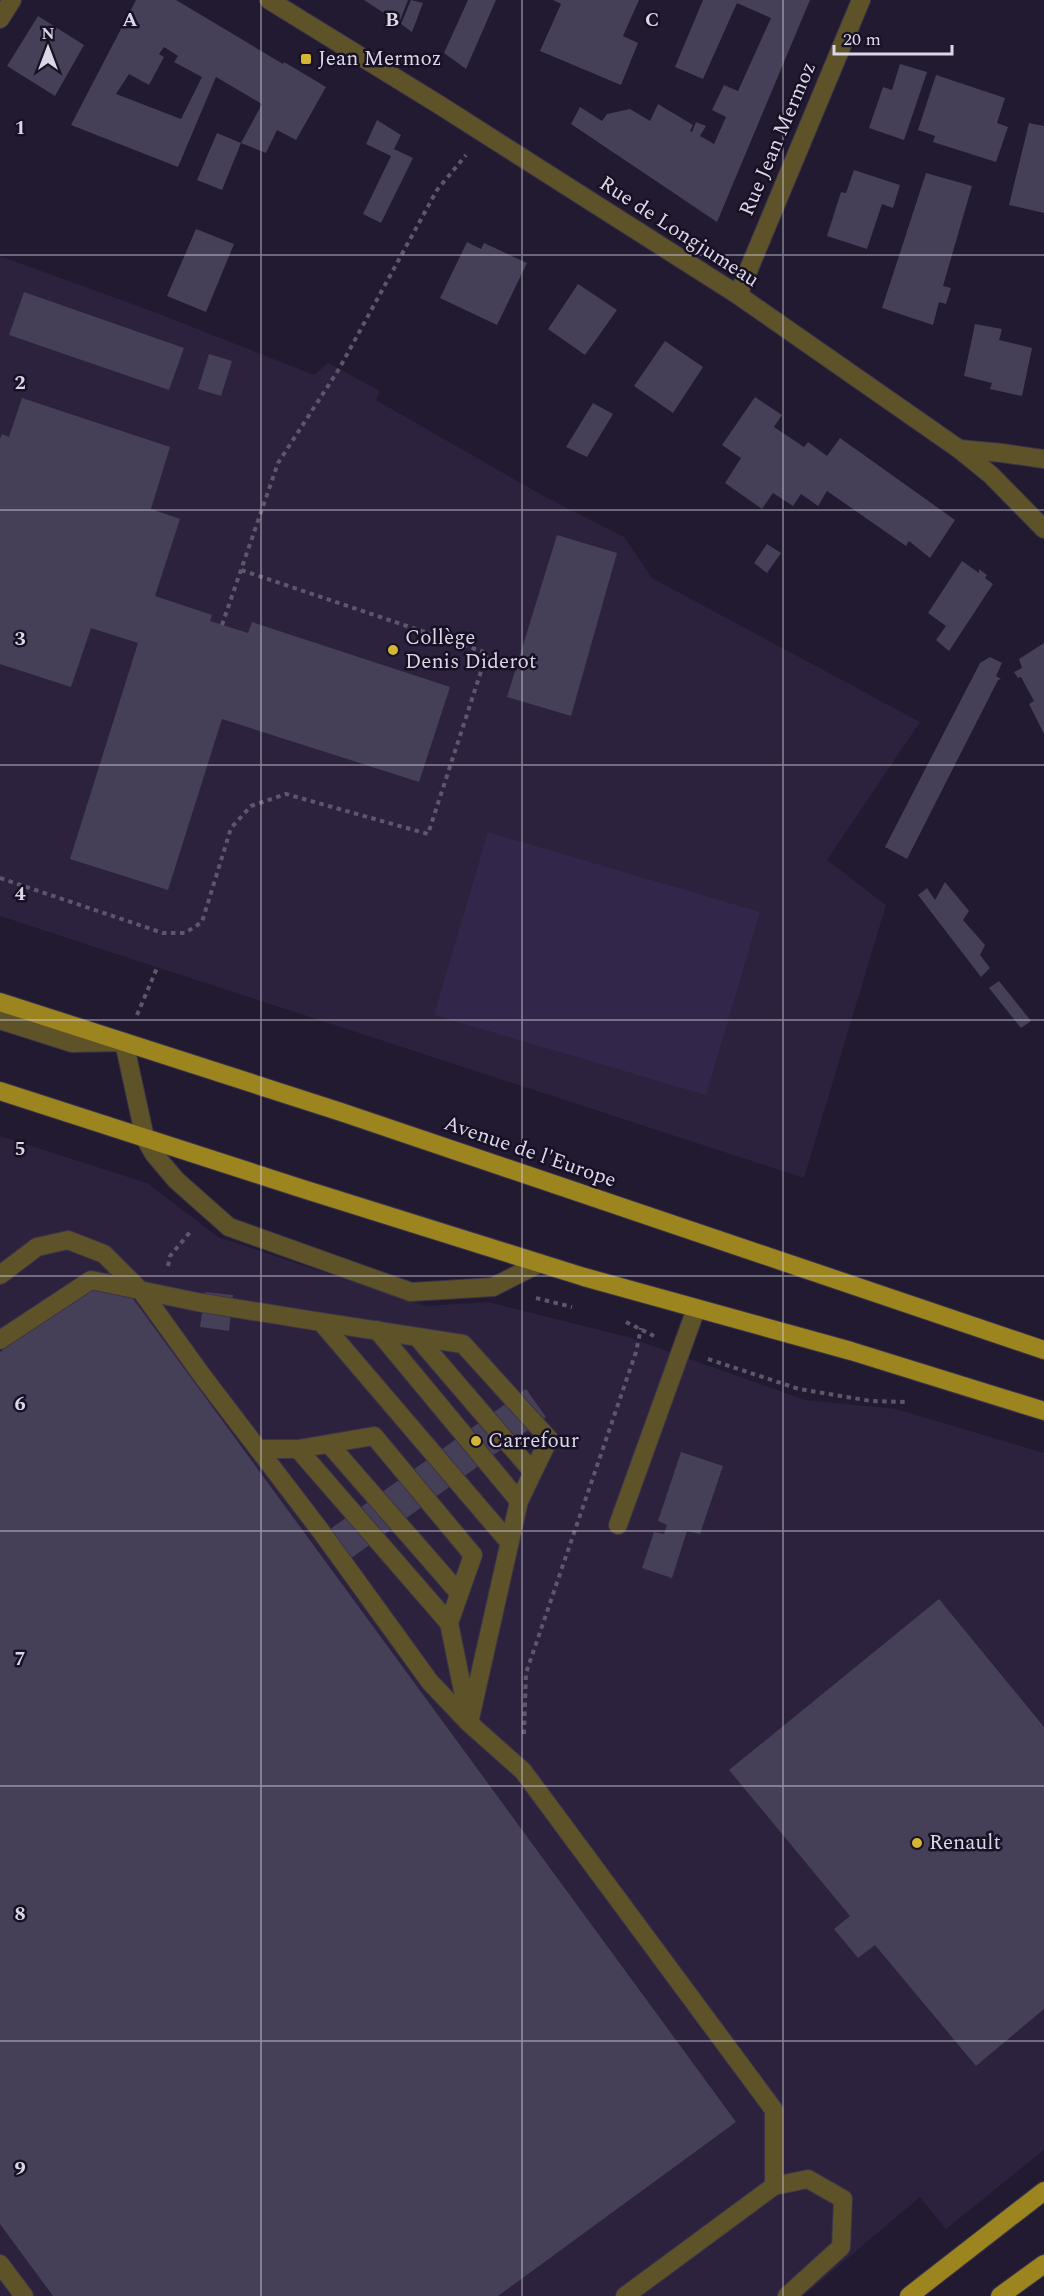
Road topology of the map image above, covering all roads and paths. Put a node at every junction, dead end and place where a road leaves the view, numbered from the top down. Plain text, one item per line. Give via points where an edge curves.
1 (12, 0) edge
2 (269, 0) edge
3 (861, 0) edge
4 (0, 19) edge
5 (483, 134) junction
6 (738, 295) junction
7 (959, 449) junction
8 (1044, 459) edge
9 (1038, 512) edge
10 (1044, 529) edge
11 (241, 570) junction
12 (222, 625) dead end
13 (0, 878) edge
14 (157, 968) dead end
15 (0, 1002) edge
16 (137, 1016) dead end
17 (0, 1020) edge
18 (124, 1042) junction
19 (0, 1091) edge
20 (145, 1138) junction
21 (209, 1209) junction
22 (540, 1263) junction
23 (0, 1275) edge
24 (493, 1287) junction
25 (142, 1292) junction
26 (163, 1294) junction
27 (689, 1307) junction
28 (580, 1309) dead end
29 (644, 1318) dead end
30 (624, 1321) dead end
31 (321, 1322) junction
32 (640, 1329) junction
33 (377, 1330) junction
34 (417, 1337) junction
35 (0, 1340) edge
36 (680, 1347) junction
37 (1044, 1350) edge
38 (916, 1404) dead end
39 (1044, 1411) edge
40 (329, 1444) junction
41 (260, 1449) junction
42 (298, 1449) junction
43 (532, 1472) junction
44 (519, 1501) junction
45 (618, 1525) dead end
46 (509, 1542) junction
47 (459, 1593) junction
48 (450, 1623) junction
49 (469, 1723) junction
50 (523, 1771) junction
51 (774, 2186) junction
52 (1044, 2191) edge
53 (0, 2264) edge
54 (1044, 2264) edge
55 (24, 2296) edge
56 (625, 2296) edge
57 (787, 2296) edge
58 (909, 2296) edge
59 (1000, 2296) edge

1 - 4 street
2 - 5 street, Rue de Longjumeau
3 - 6 street, Rue Jean Mermoz
5 - 6 street, Rue de Longjumeau
5 - 11 path via 437,190 339,369 279,463
6 - 7 street, Rue de Longjumeau
7 - 8 street
7 - 9 street, Rue de Longjumeau
9 - 10 street, Rue de Longjumeau
11 - 12 path
11 - 13 path via 487,653 428,834 286,794 251,806 231,828 202,922 185,933 163,933
14 - 16 path
15 - 18 main road, Avenue de l'Europe
17 - 18 street via 72,1043
18 - 20 street
18 - 37 main road, Avenue de l'Europe
19 - 20 main road
20 - 21 street via 176,1180
20 - 22 main road
21 - 24 street via 230,1227 411,1292
21 - 26 path via 170,1256
22 - 24 street
22 - 27 main road
23 - 25 street via 37,1247 68,1240 104,1254
24 - 28 path
25 - 26 street
25 - 35 street via 91,1280
25 - 41 street
26 - 31 street
27 - 36 street
27 - 39 main road via 850,1351
29 - 32 path
30 - 32 path
31 - 33 street
31 - 46 street
32 - 36 path
32 - 50 path via 636,1352 526,1673
33 - 34 street
33 - 44 street
34 - 43 street
34 - 43 street via 463,1344 549,1439
36 - 38 path via 699,1357 799,1389
36 - 45 street
40 - 42 street
40 - 47 street
40 - 47 street via 374,1436 473,1555
41 - 42 street
41 - 49 street via 430,1682
42 - 48 street
43 - 44 street
44 - 46 street
46 - 49 street
47 - 48 street
48 - 49 street
49 - 50 street
50 - 51 street via 774,2110
51 - 56 street
51 - 57 street via 808,2179 843,2199 841,2247
52 - 58 main road
53 - 55 street
54 - 59 main road

